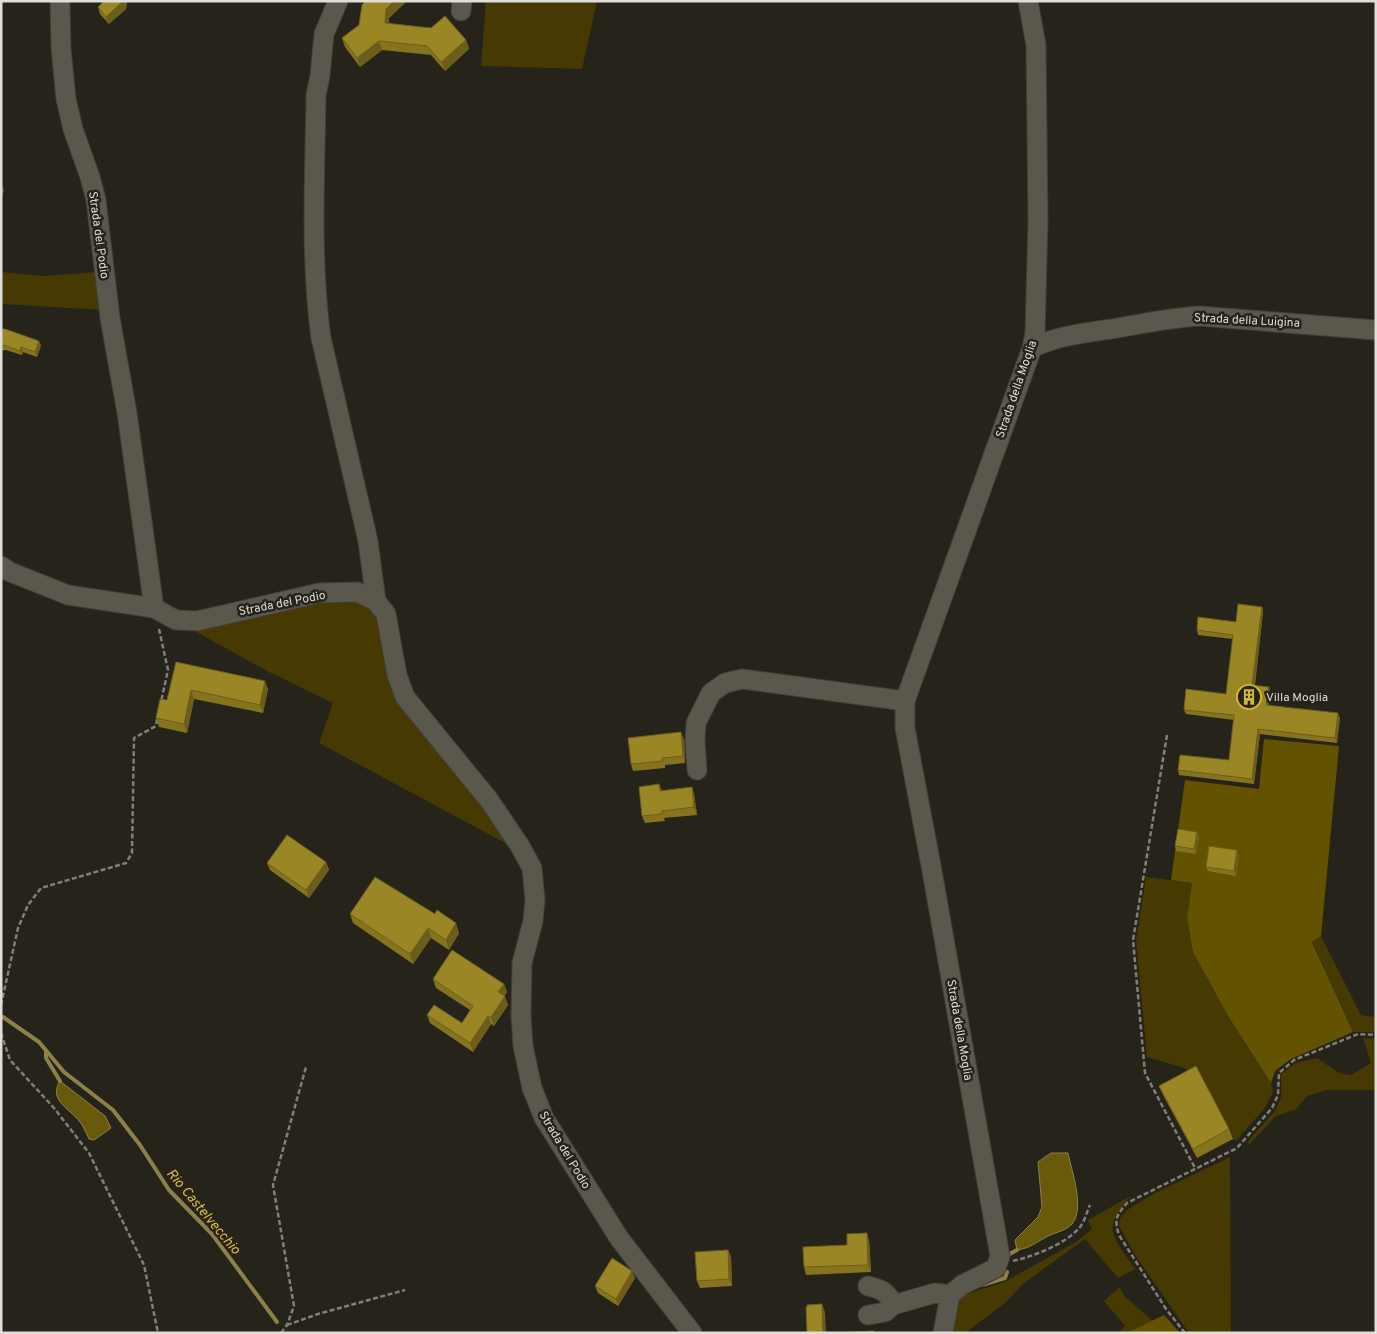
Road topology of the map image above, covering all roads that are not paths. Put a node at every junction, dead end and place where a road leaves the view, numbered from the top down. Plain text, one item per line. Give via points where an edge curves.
1 (60, 1) edge
2 (338, 1) edge
3 (1028, 1) edge
4 (1376, 330) edge
5 (1032, 348) junction
6 (1, 566) edge
7 (376, 601) junction
8 (154, 608) junction
9 (905, 701) junction
10 (697, 770) dead end
11 (868, 1286) dead end
12 (950, 1295) junction
13 (893, 1305) junction
14 (868, 1315) dead end
15 (692, 1333) edge
16 (944, 1333) edge

1 - 8 street, Strada del Podio via 66,99 96,200 110,318 127,413
2 - 7 street via 324,34 316,95 317,309 368,541
3 - 5 street, Strada della Moglia via 1036,45 1038,221
4 - 5 street, Strada della Luigina via 1179,317 1070,336
5 - 9 street, Strada della Moglia
6 - 8 street via 68,594
7 - 8 street, Strada del Podio via 357,592 319,593 197,621 176,620
7 - 15 street, Strada del Podio via 386,614 397,675 405,697 489,800 532,868 535,900 522,963 521,1016 528,1071 544,1118 619,1238
9 - 10 street via 742,679 724,683 711,693 696,723
9 - 12 street, Strada della Moglia via 905,728 1000,1256 996,1268 962,1285
11 - 13 street via 881,1289
12 - 13 street via 935,1293
12 - 16 street
13 - 14 street via 885,1312

